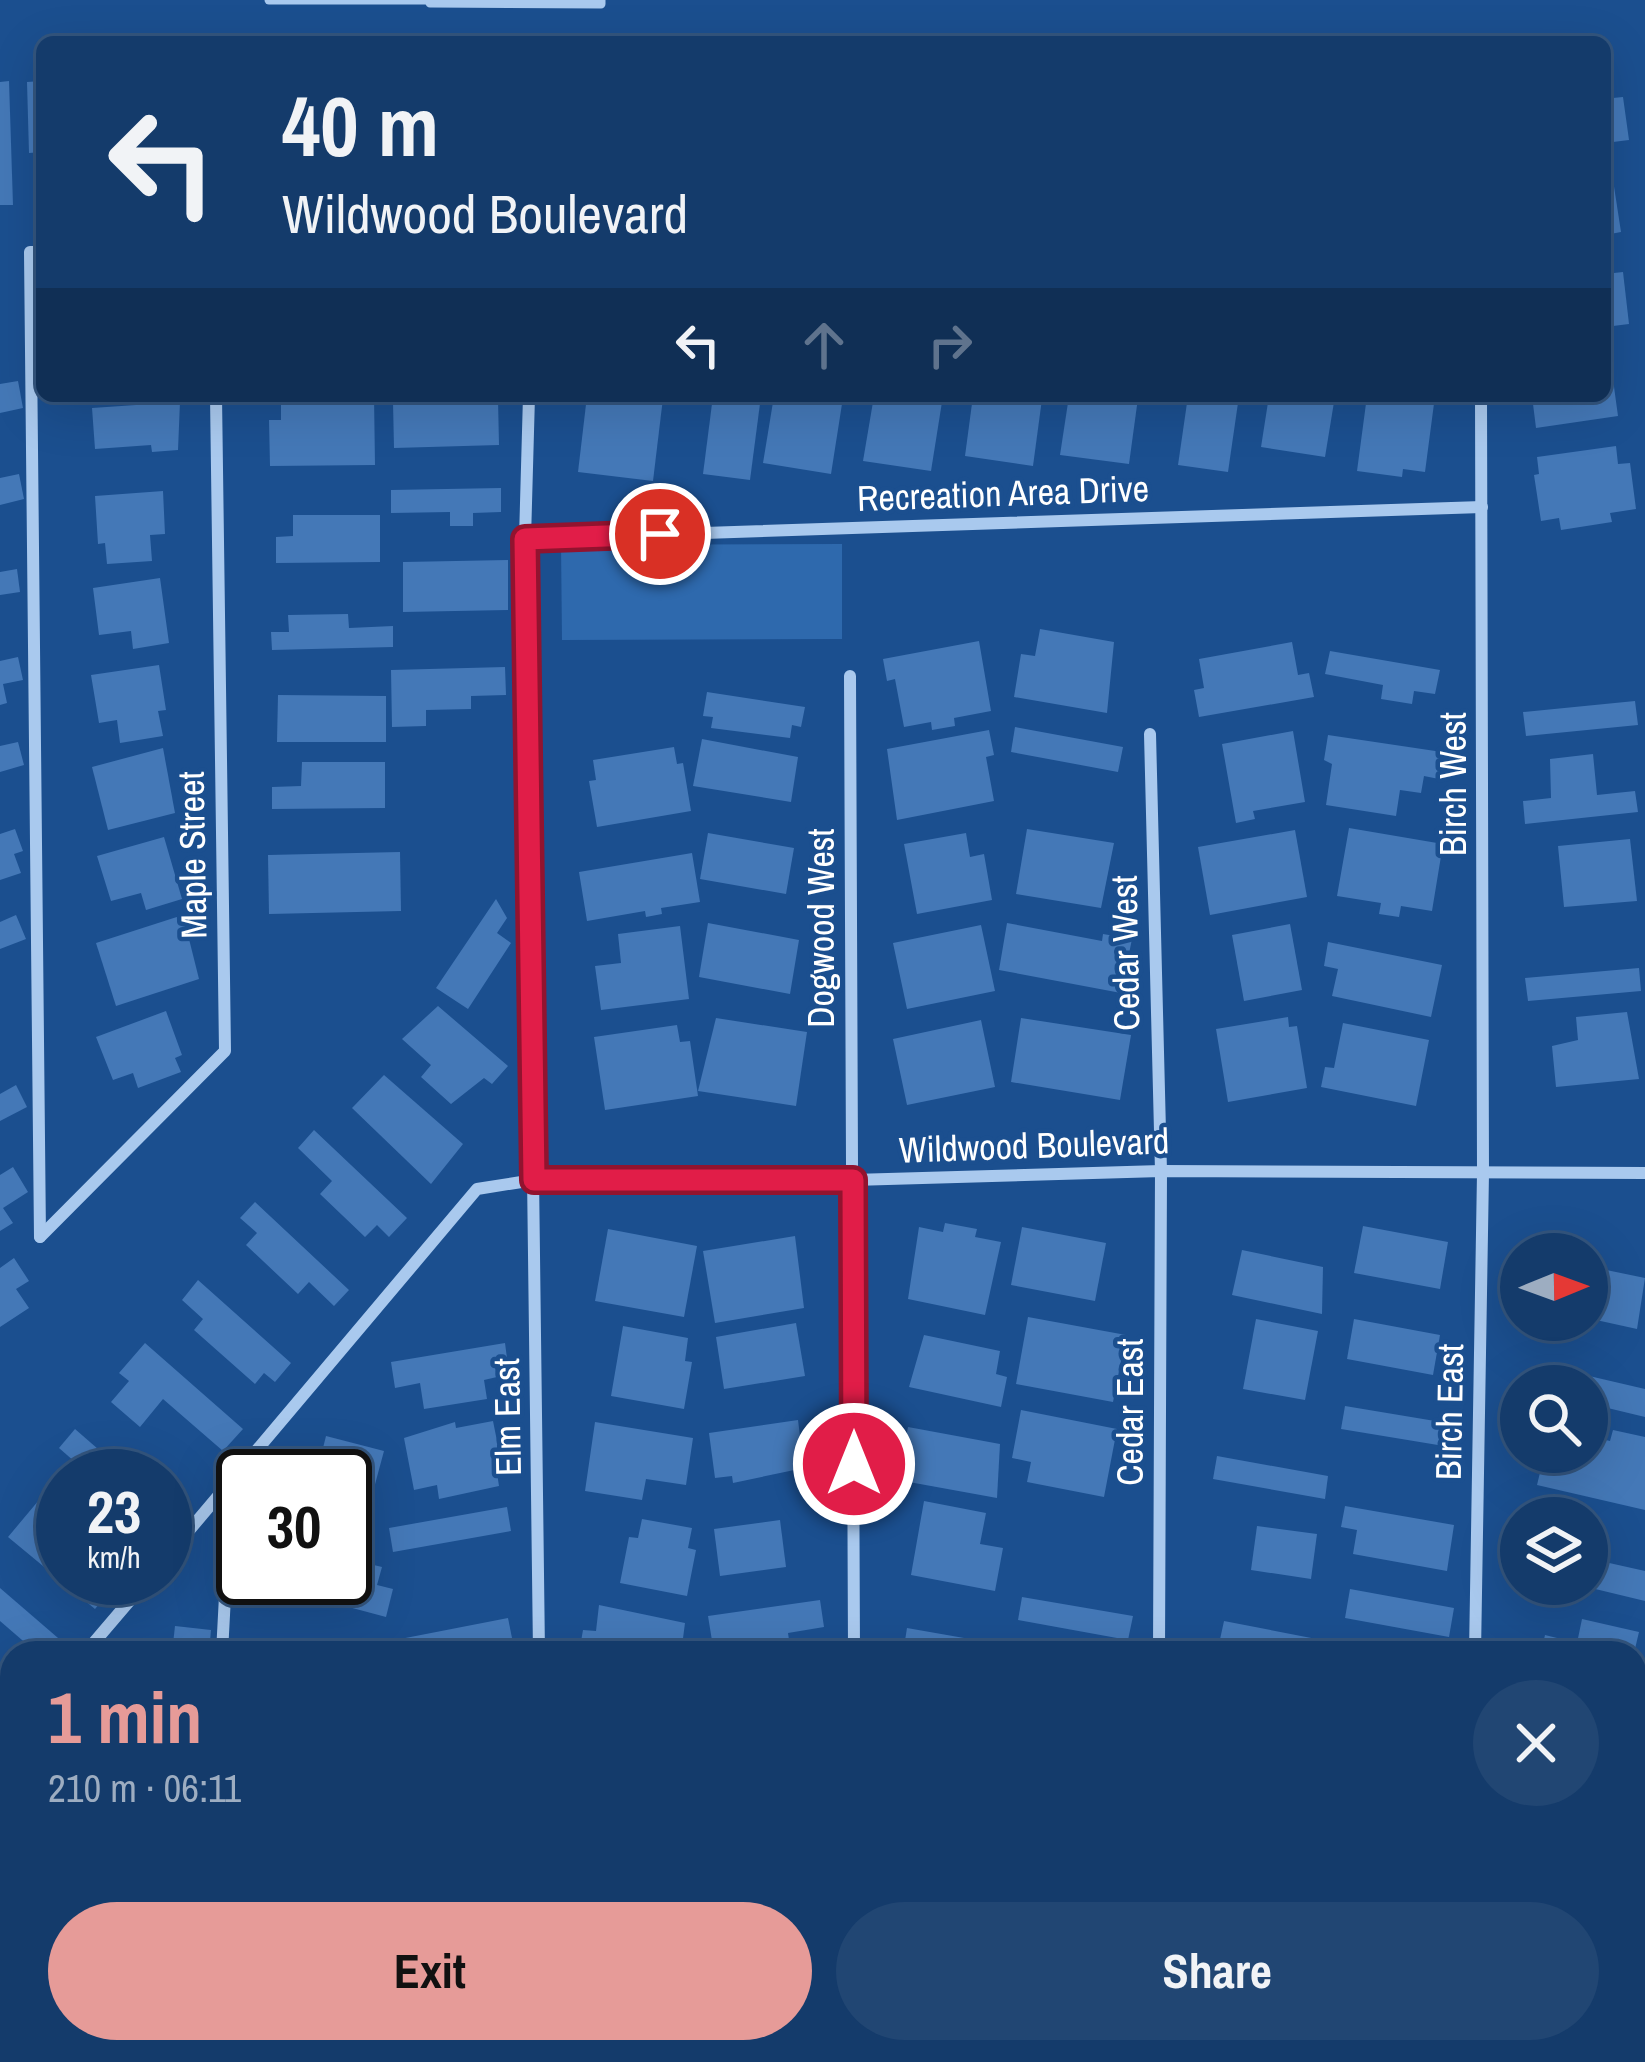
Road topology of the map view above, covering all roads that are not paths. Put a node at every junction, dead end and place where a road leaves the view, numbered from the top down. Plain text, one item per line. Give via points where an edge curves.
1 (269, 0) edge
2 (601, 0) edge
3 (430, 2) edge
4 (37, 402) edge
5 (215, 402) edge
6 (529, 402) edge
7 (1481, 402) edge
8 (1482, 507) junction
9 (525, 539) junction
10 (850, 676) dead end
11 (1150, 734) dead end
12 (1161, 1171) junction
13 (1483, 1173) junction
14 (1645, 1173) edge
15 (534, 1180) junction
16 (853, 1180) junction
17 (259, 1449) edge
18 (216, 1500) edge
19 (192, 1528) edge
20 (126, 1605) edge
21 (225, 1605) edge
22 (95, 1641) edge
23 (223, 1641) edge
24 (539, 1641) edge
25 (854, 1641) edge
26 (1159, 1641) edge
27 (1475, 1641) edge

1 - 3 lane
2 - 3 lane
4 - 5 street, Maple Street via 40,1237 225,1051
6 - 9 street, Elm East
7 - 8 street, Birch West
8 - 9 street, Recreation Area Drive
8 - 13 street, Birch West
9 - 15 street, Elm East
10 - 16 street, Dogwood West
11 - 12 street, Cedar West
12 - 13 street, Wildwood Boulevard
12 - 16 street, Wildwood Boulevard
12 - 26 street, Cedar East
13 - 14 street, Wildwood Boulevard
13 - 27 street, Birch East
15 - 16 street, Wildwood Boulevard
15 - 17 street, Wildwood Boulevard via 477,1189
15 - 24 street, Elm East
16 - 25 street, Dogwood West
18 - 19 street, Wildwood Boulevard
20 - 22 street
21 - 23 street

